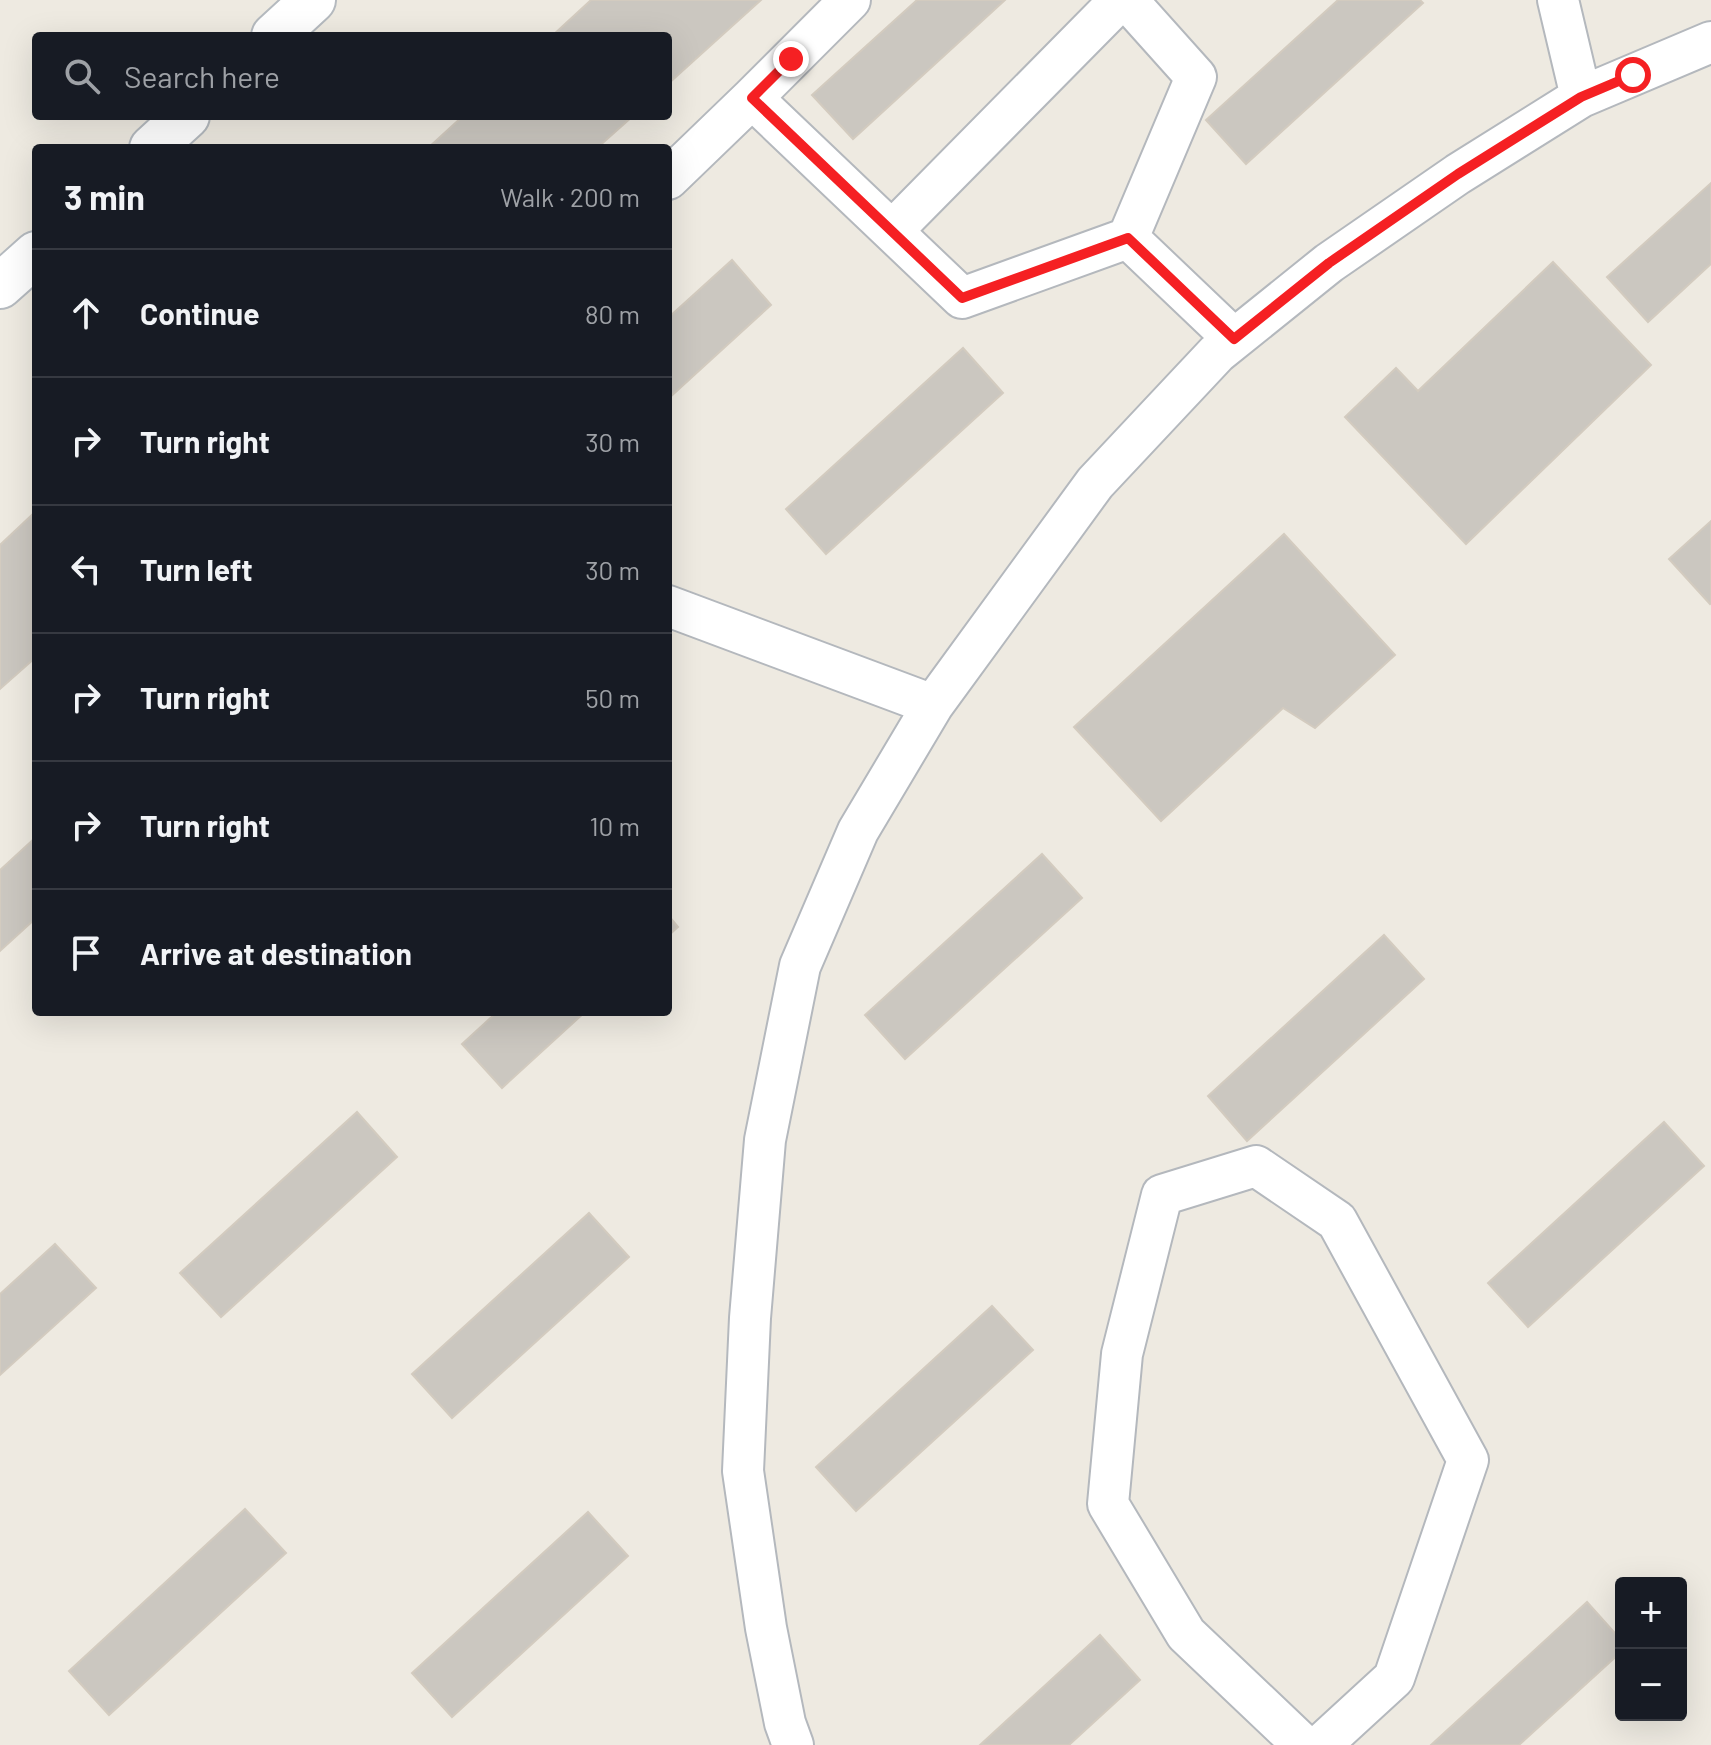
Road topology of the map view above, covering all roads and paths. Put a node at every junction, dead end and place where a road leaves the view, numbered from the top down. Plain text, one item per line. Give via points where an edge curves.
1 (313, 0) edge
2 (850, 0) edge
3 (1120, 0) edge
4 (1127, 0) edge
5 (1558, 0) edge
6 (278, 32) edge
7 (1711, 42) edge
8 (1581, 97) junction
9 (752, 98) junction
10 (183, 120) edge
11 (156, 144) edge
12 (672, 175) edge
13 (892, 231) junction
14 (1128, 238) junction
15 (32, 258) edge
16 (0, 286) edge
17 (1234, 339) junction
18 (672, 607) edge
19 (933, 705) junction
20 (793, 1745) edge
21 (1303, 1745) edge
22 (1321, 1745) edge

1 - 6 main road
2 - 9 street
3 - 13 street
4 - 14 street via 1196,77
5 - 8 street
7 - 8 street
8 - 17 street via 1329,263
9 - 12 street
9 - 13 street
10 - 11 main road
13 - 14 street via 962,298
14 - 17 street
15 - 16 main road
17 - 19 street via 1095,483
18 - 19 street
19 - 20 street via 858,831 800,966 765,1140 743,1471 766,1628
21 - 22 street via 1186,1634 1108,1504 1122,1354 1162,1195 1256,1166 1337,1221 1468,1460 1394,1678

